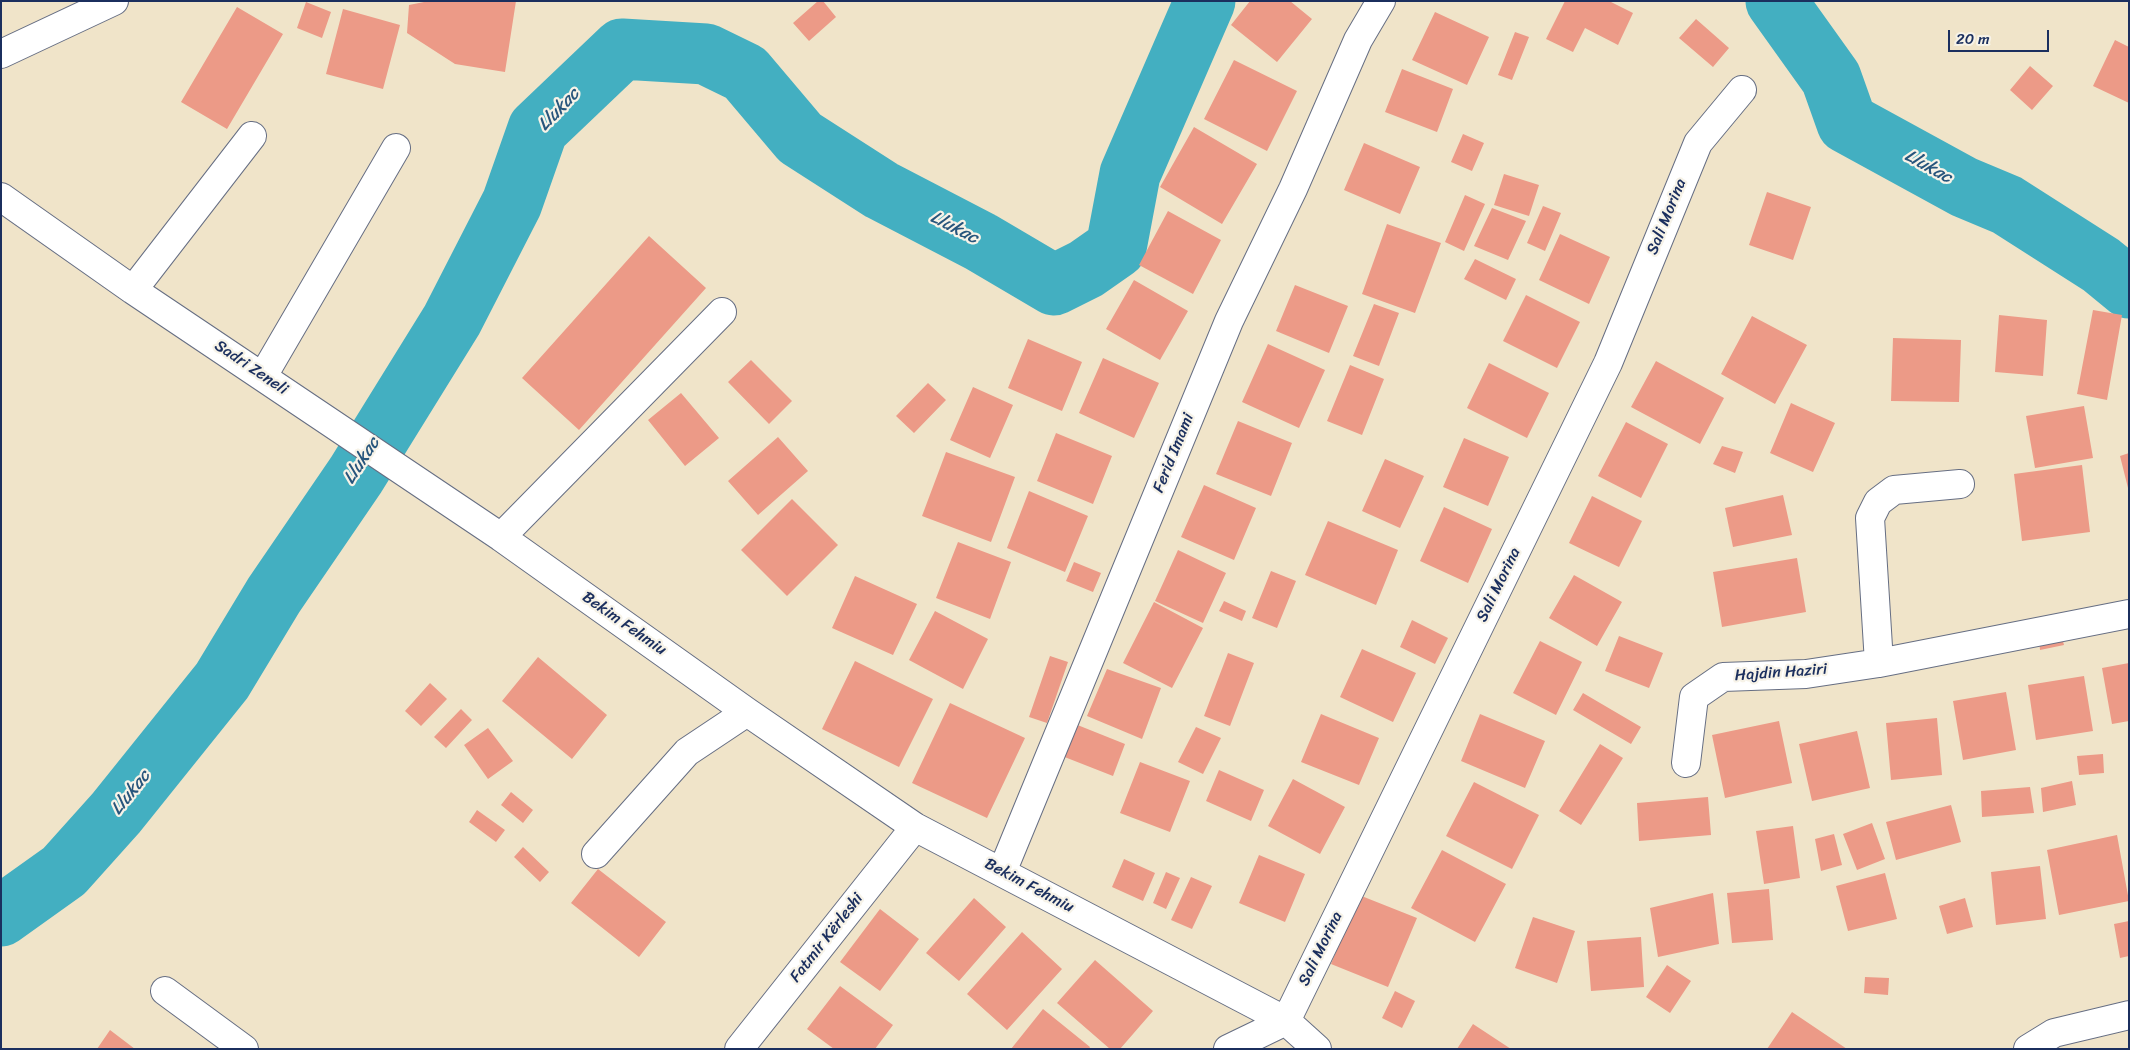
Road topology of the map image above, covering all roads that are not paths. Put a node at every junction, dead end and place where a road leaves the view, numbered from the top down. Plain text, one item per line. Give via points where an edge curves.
1 (114, 1) edge
2 (1381, 1) edge
3 (1, 54) edge
4 (1742, 90) dead end
5 (252, 136) dead end
6 (396, 148) dead end
7 (1, 197) edge
8 (133, 290) junction
9 (722, 312) dead end
10 (263, 376) junction
11 (1960, 484) dead end
12 (501, 537) junction
13 (2129, 614) edge
14 (1879, 663) junction
15 (747, 712) junction
16 (1686, 763) dead end
17 (915, 827) junction
18 (596, 854) dead end
19 (1002, 872) junction
20 (165, 991) dead end
21 (2129, 1014) edge
22 (1286, 1021) junction
23 (244, 1049) edge
24 (740, 1049) edge
25 (1228, 1049) edge
26 (1317, 1049) edge
27 (2028, 1049) edge

1 - 3 street
2 - 19 street, Ferid Imami via 1358,40 1293,189 1229,320
4 - 22 street, Sali Morina via 1698,143 1608,363
5 - 8 street
6 - 10 street
7 - 8 street, Sadri Zeneli
8 - 10 street, Sadri Zeneli
9 - 12 street
10 - 12 street, Sadri Zeneli
11 - 14 street via 1894,490 1878,502 1870,518
12 - 15 street, Bekim Fehmiu
13 - 14 street, Hajdin Haziri
14 - 16 street, Hajdin Haziri via 1806,674 1723,677 1694,697
15 - 17 street, Bekim Fehmiu
15 - 18 street via 687,752
17 - 19 street, Bekim Fehmiu
17 - 24 street, Fatmir Kërleshi
19 - 22 street, Bekim Fehmiu
20 - 23 street
21 - 27 street via 2054,1033
22 - 25 street
22 - 26 street, Bekim Fehmiu

